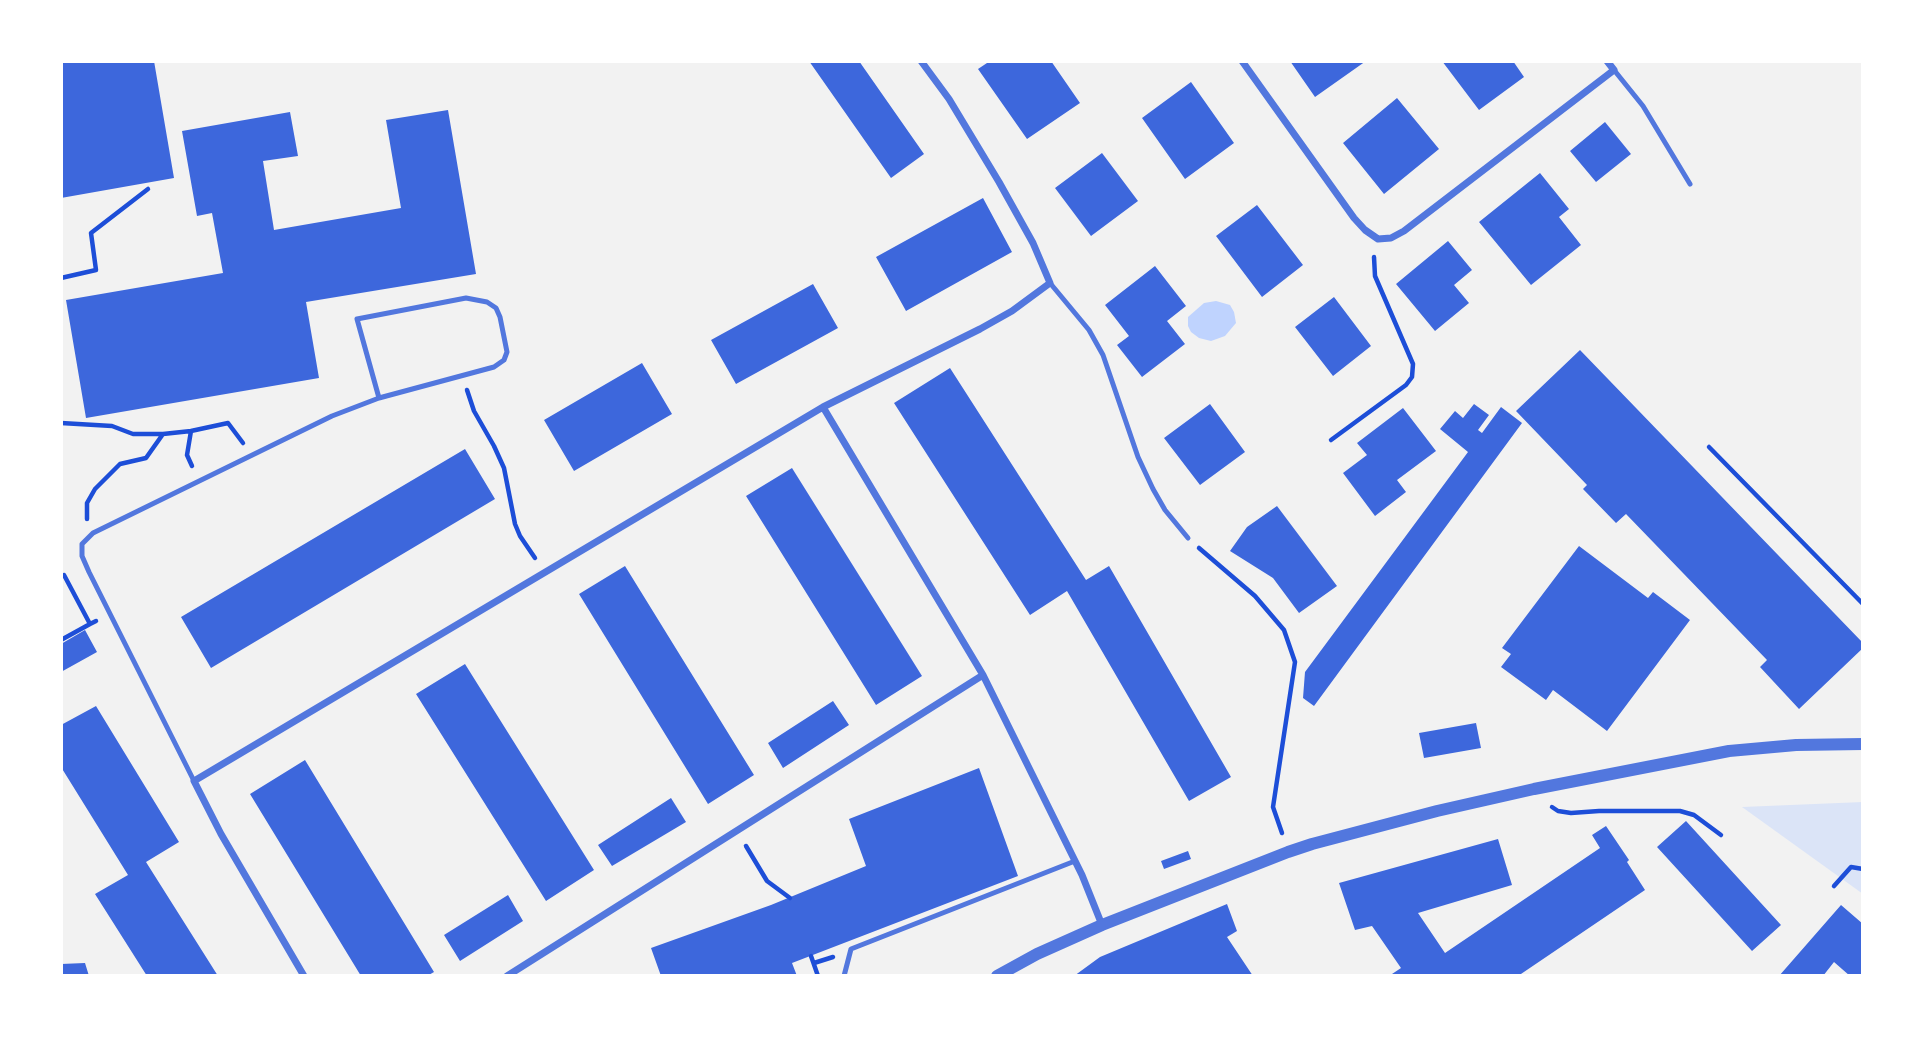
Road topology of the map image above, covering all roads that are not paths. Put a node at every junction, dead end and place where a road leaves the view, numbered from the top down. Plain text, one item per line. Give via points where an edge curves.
1 (921, 61) edge
2 (1242, 61) edge
3 (1607, 61) edge
4 (1614, 70) junction
5 (1690, 184) dead end
6 (1051, 283) junction
7 (379, 398) junction
8 (823, 407) junction
9 (1188, 538) road end
10 (983, 675) junction
11 (1863, 744) edge
12 (194, 781) junction
13 (1075, 861) junction
14 (1102, 925) junction
15 (304, 976) edge
16 (508, 976) edge
17 (844, 976) edge
18 (996, 976) edge

1 - 6 street via 999,182
2 - 4 street via 1354,218 1378,239 1391,239 1404,231
3 - 4 street
4 - 5 lane via 1643,106
6 - 8 street via 980,329
6 - 9 lane via 1103,355 1148,479
7 - 7 lane via 494,367 504,360 507,352 496,308 466,298 357,319
7 - 12 lane via 251,455 93,533 82,544 82,556
8 - 10 street
8 - 12 street
10 - 13 street
10 - 16 street
11 - 14 street via 1729,751 1437,811 1288,852
12 - 15 street
13 - 14 street
13 - 17 lane via 852,949
14 - 18 street

